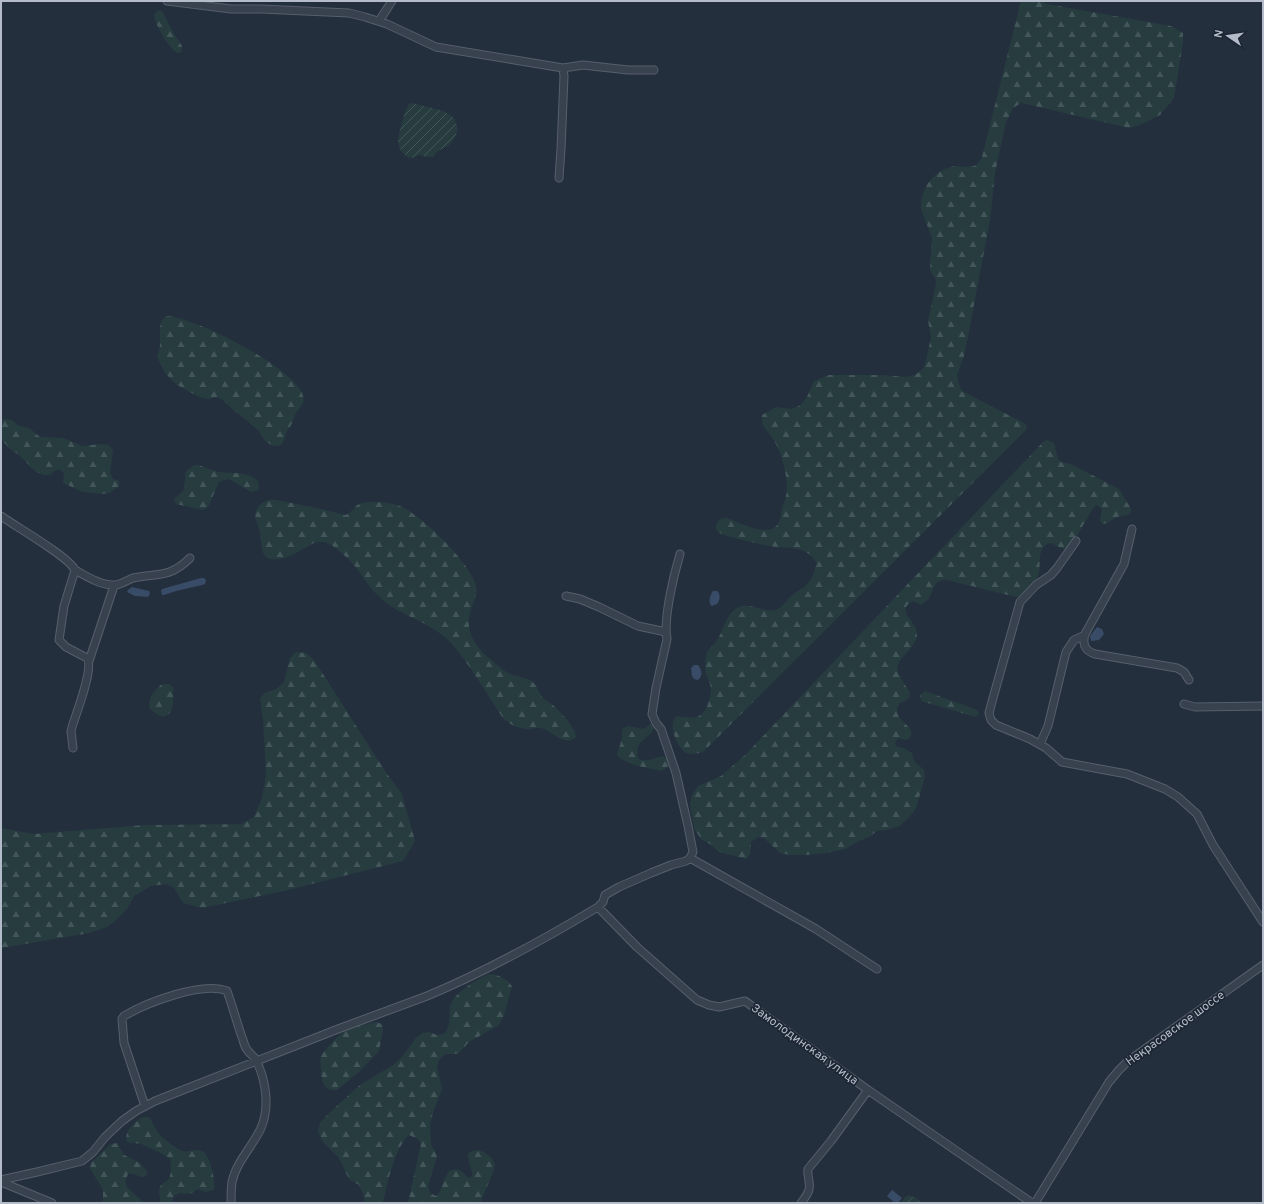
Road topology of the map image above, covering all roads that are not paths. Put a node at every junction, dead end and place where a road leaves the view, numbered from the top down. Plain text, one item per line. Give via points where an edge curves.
1 (167, 1) edge
2 (392, 1) edge
3 (379, 21) junction
4 (563, 68) junction
5 (654, 70) dead end
6 (558, 178) dead end
7 (1, 516) edge
8 (1132, 530) dead end
9 (1076, 541) dead end
10 (680, 554) dead end
11 (190, 558) dead end
12 (75, 570) junction
13 (114, 586) junction
14 (566, 596) dead end
15 (666, 632) junction
16 (1085, 635) junction
17 (89, 661) junction
18 (1189, 680) dead end
19 (1184, 704) dead end
20 (1263, 706) edge
21 (1040, 744) junction
22 (73, 748) dead end
23 (690, 858) junction
24 (598, 907) junction
25 (1263, 922) edge
26 (1263, 965) edge
27 (877, 970) dead end
28 (256, 1061) junction
29 (868, 1090) junction
30 (145, 1106) junction
31 (1, 1181) edge
32 (52, 1203) edge
33 (231, 1203) edge
34 (801, 1203) edge
35 (1033, 1203) edge

1 - 3 street via 231,9 349,13
2 - 3 street
3 - 4 street via 436,46
4 - 5 street via 583,64 628,70
4 - 6 street
7 - 12 street via 60,555
8 - 16 street via 1121,569
9 - 21 street via 1057,568 1020,602 989,713 996,726
10 - 15 street via 673,581
11 - 13 street via 168,574 134,578
12 - 13 street via 86,577
12 - 17 street via 64,606 59,640 66,647 84,655
13 - 17 street
14 - 15 street via 580,599 638,626
15 - 23 street via 667,639 652,714 661,729 676,774 693,852
16 - 18 street via 1083,643 1091,652 1177,668 1184,672
16 - 21 street via 1074,640 1066,652 1048,726
17 - 22 street via 87,678 71,732
19 - 20 street via 1195,707
21 - 25 street via 1062,762 1127,774 1178,797 1197,814 1213,845
23 - 24 street via 619,887 605,895
23 - 27 street via 816,929
24 - 28 street via 464,980
24 - 29 street, Замолодинская улица via 697,1000 709,1006 719,1007 745,1001
26 - 35 street, Некрасовское шоссе via 1119,1070
28 - 30 street
28 - 30 street via 247,1050 227,990 210,988 165,998 122,1019 124,1043
28 - 33 street via 265,1087 266,1108 262,1126 232,1181
29 - 34 street via 808,1169 809,1192
29 - 35 street, Замолодинская улица
30 - 31 street via 122,1121 94,1152 82,1160
31 - 32 street

